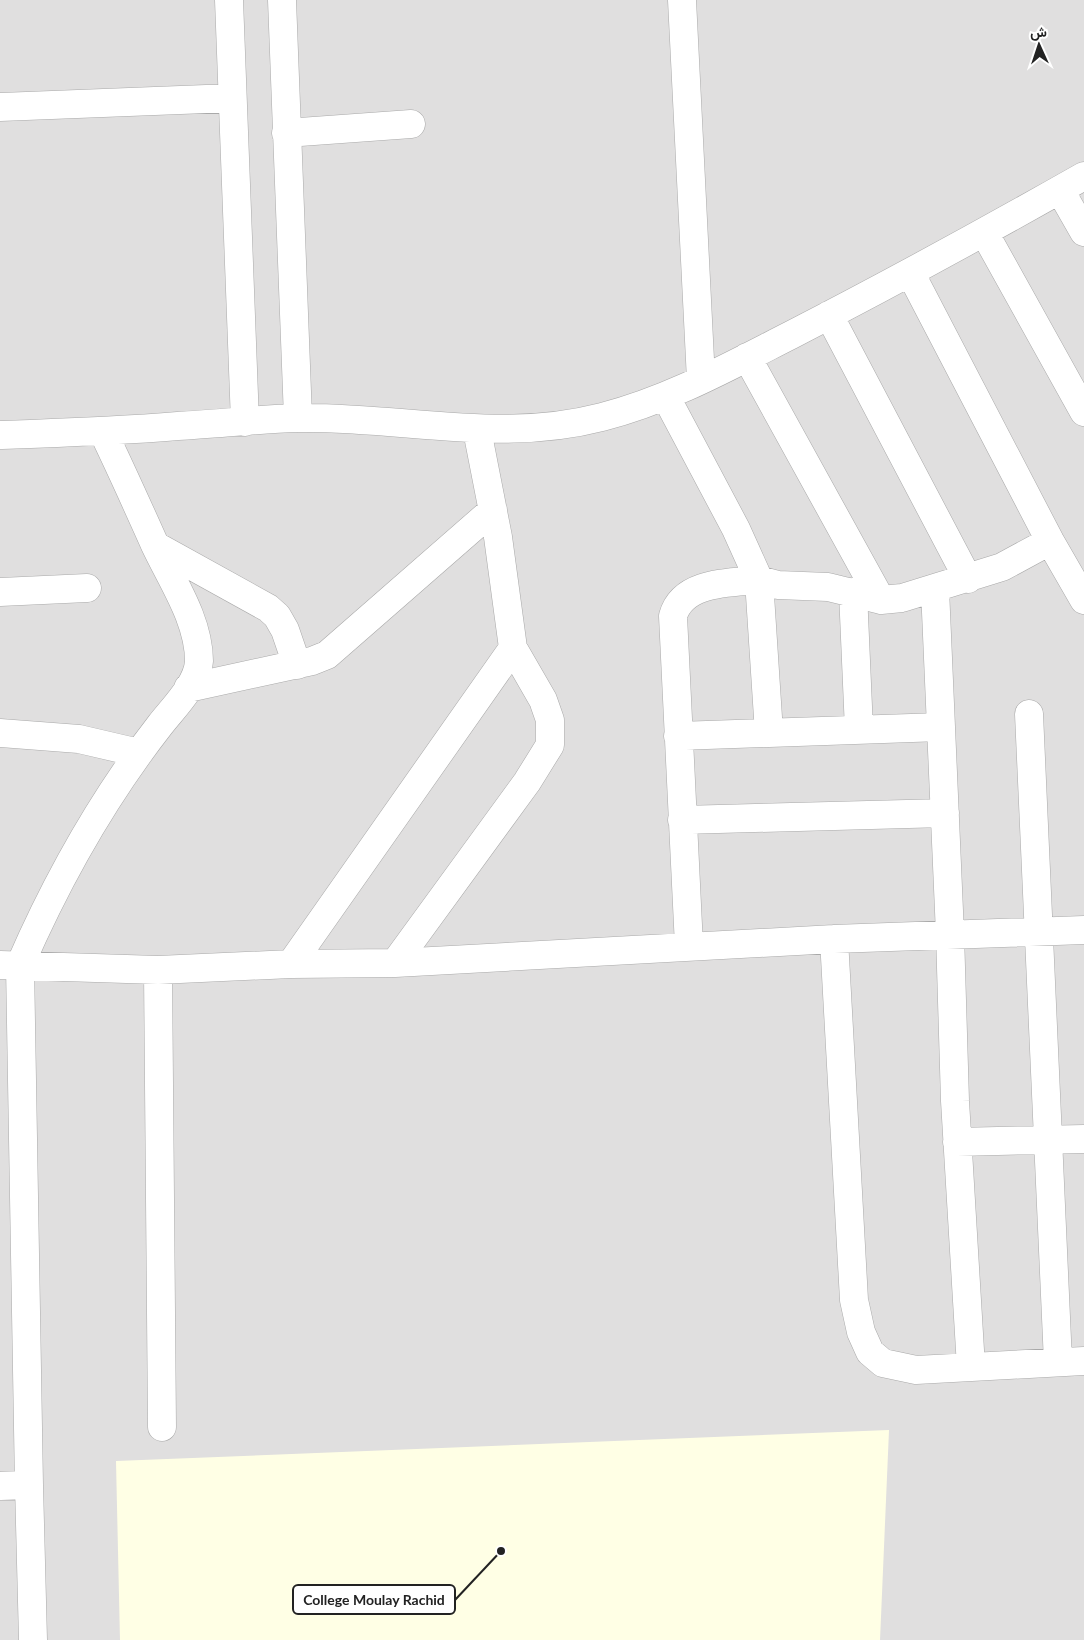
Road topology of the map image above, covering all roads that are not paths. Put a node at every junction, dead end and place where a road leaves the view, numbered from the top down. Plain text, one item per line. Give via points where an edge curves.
1 (229, 0) edge
2 (282, 0) edge
3 (682, 0) edge
4 (232, 98) junction
5 (0, 107) edge
6 (411, 124) dead end
7 (286, 133) junction
8 (1084, 176) edge
9 (1060, 190) junction
10 (984, 232) junction
11 (1084, 232) edge
12 (910, 274) junction
13 (828, 315) junction
14 (747, 357) junction
15 (701, 380) junction
16 (666, 397) junction
17 (1084, 412) edge
18 (298, 418) junction
19 (246, 422) junction
20 (477, 430) junction
21 (103, 432) junction
22 (0, 435) edge
23 (493, 510) junction
24 (1050, 542) junction
25 (156, 546) junction
26 (968, 579) junction
27 (759, 580) junction
28 (86, 588) dead end
29 (935, 589) junction
30 (0, 592) edge
31 (853, 592) junction
32 (881, 600) junction
33 (1084, 600) edge
34 (513, 648) junction
35 (297, 664) junction
36 (188, 688) junction
37 (1029, 714) dead end
38 (941, 727) junction
39 (859, 730) junction
40 (0, 733) edge
41 (769, 733) junction
42 (678, 736) junction
43 (138, 753) junction
44 (944, 813) junction
45 (682, 820) junction
46 (1084, 930) edge
47 (1039, 932) junction
48 (950, 934) junction
49 (834, 939) junction
50 (689, 946) junction
51 (395, 962) junction
52 (291, 964) junction
53 (10, 965) edge
54 (158, 970) junction
55 (1084, 1138) edge
56 (1048, 1141) junction
57 (957, 1142) junction
58 (1071, 1362) edge
59 (971, 1367) junction
60 (162, 1426) dead end
61 (28, 1485) junction
62 (0, 1486) edge
63 (33, 1640) edge

1 - 4 street
2 - 7 street
3 - 15 street
4 - 5 street
4 - 19 street
6 - 7 street
7 - 18 street
8 - 9 street
9 - 10 street
9 - 11 street
10 - 12 street
10 - 17 street
12 - 13 street
12 - 24 street
13 - 14 street
13 - 26 street
14 - 15 street
14 - 32 street
15 - 16 street
16 - 20 street via 602,417 557,426
16 - 27 street via 736,529
18 - 19 street
18 - 20 street via 412,423
19 - 21 street
20 - 23 street
21 - 22 street
21 - 25 street
23 - 34 street
23 - 35 street via 327,655
24 - 26 street via 1002,567
24 - 33 street
25 - 35 street via 268,608 285,630
25 - 36 street via 193,624 199,660 197,672
26 - 29 street
27 - 31 street via 778,585 828,587
27 - 41 street
27 - 42 street via 706,586 693,592 675,608 673,632
28 - 30 street
29 - 32 street
29 - 38 street
31 - 32 street
31 - 39 street
34 - 51 street via 543,700 550,720 550,745 527,782
34 - 52 street
35 - 36 street
36 - 43 street
37 - 47 street
38 - 39 street
38 - 44 street
39 - 41 street
40 - 43 street via 78,739
41 - 42 street
42 - 45 street
43 - 53 street via 75,852
44 - 45 street
44 - 48 street
45 - 50 street
46 - 47 street
47 - 48 street
47 - 56 street
48 - 49 street
48 - 57 street
49 - 50 street
49 - 59 street via 854,1300 860,1332 870,1352 883,1363 916,1370
50 - 51 street
51 - 52 street
52 - 54 street
53 - 54 street
53 - 61 street
54 - 60 street
55 - 56 street
56 - 57 street
56 - 58 street
57 - 59 street
58 - 59 street
61 - 62 street
61 - 63 street

